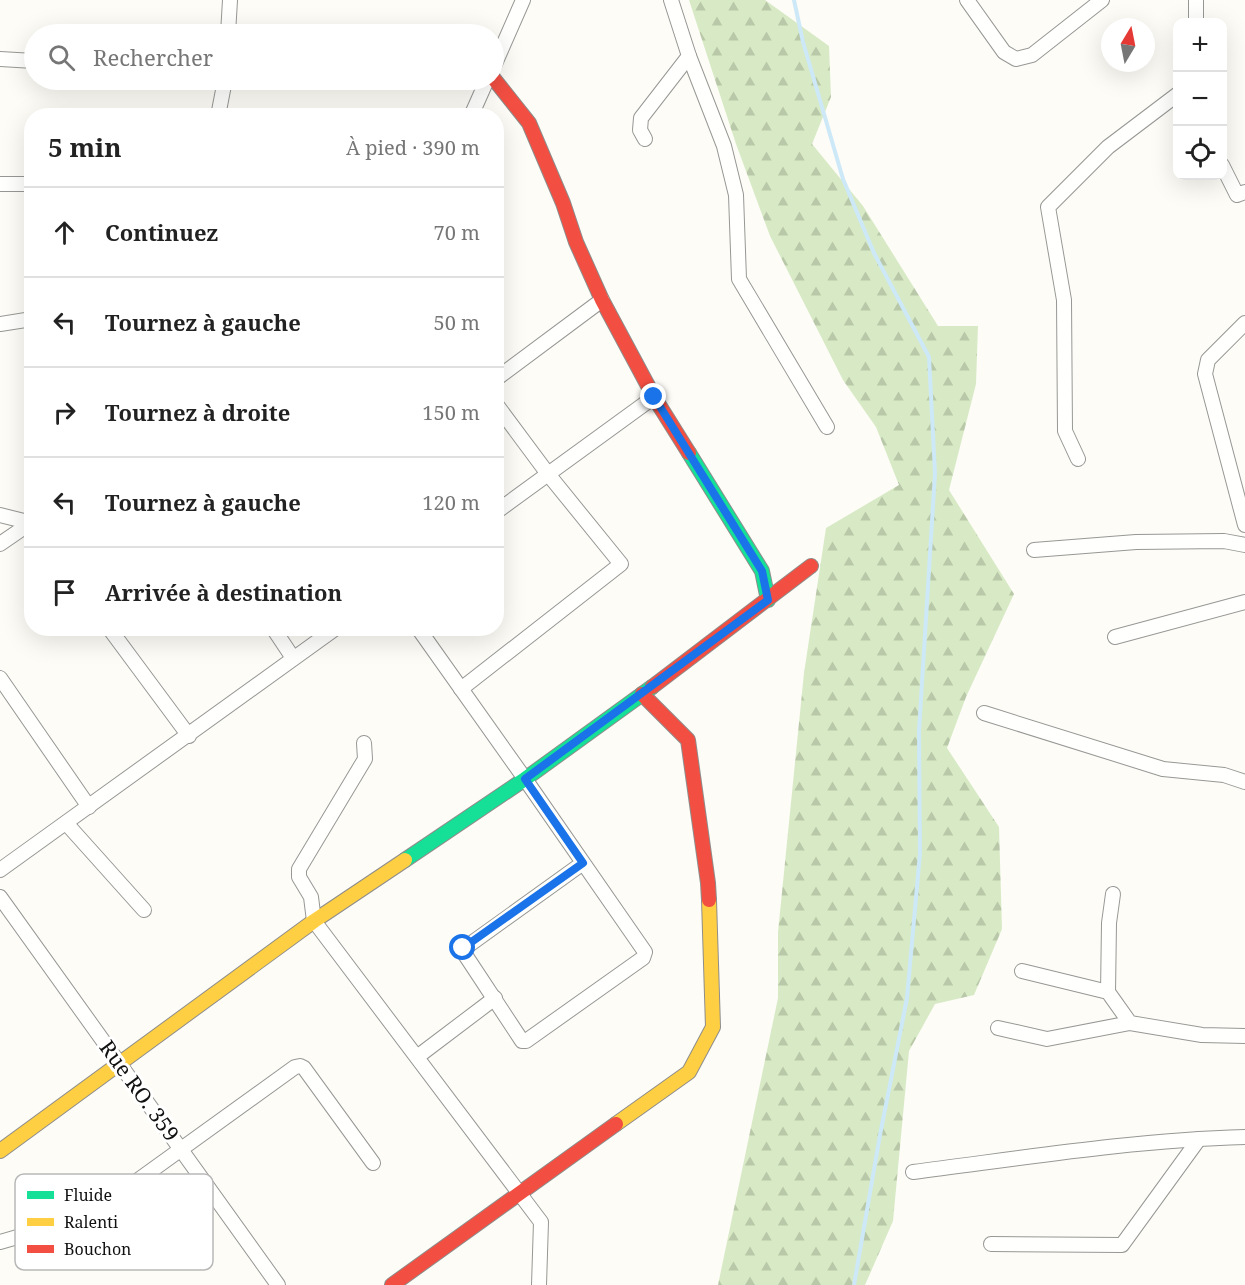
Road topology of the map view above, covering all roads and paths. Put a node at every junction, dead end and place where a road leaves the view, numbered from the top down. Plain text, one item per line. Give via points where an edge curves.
1 (230, 0) edge
2 (523, 0) edge
3 (671, 0) edge
4 (968, 0) edge
5 (1102, 0) edge
6 (1196, 0) edge
7 (1196, 18) edge
8 (229, 24) edge
9 (504, 43) edge
10 (689, 56) junction
11 (0, 59) edge
12 (24, 60) edge
13 (223, 90) edge
14 (483, 90) edge
15 (503, 90) edge
16 (1173, 98) edge
17 (220, 108) edge
18 (475, 108) edge
19 (645, 139) dead end
20 (1227, 175) edge
21 (0, 184) edge
22 (24, 184) edge
23 (1245, 192) edge
24 (602, 300) junction
25 (24, 320) edge
26 (1245, 323) edge
27 (0, 324) edge
28 (504, 373) edge
29 (654, 397) junction
30 (504, 415) edge
31 (827, 427) dead end
32 (1078, 459) dead end
33 (548, 474) junction
34 (504, 506) edge
35 (0, 515) edge
36 (24, 521) edge
37 (1245, 525) edge
38 (24, 528) edge
39 (0, 544) edge
40 (1245, 545) edge
41 (1034, 550) dead end
42 (811, 566) dead end
43 (768, 600) junction
44 (1245, 602) edge
45 (115, 636) edge
46 (278, 636) edge
47 (325, 636) edge
48 (424, 636) edge
49 (1115, 637) dead end
50 (293, 658) junction
51 (0, 678) edge
52 (461, 689) junction
53 (642, 694) junction
54 (984, 713) dead end
55 (189, 736) junction
56 (364, 744) dead end
57 (525, 779) junction
58 (1245, 782) edge
59 (89, 807) junction
60 (66, 823) junction
61 (583, 863) junction
62 (0, 870) edge
63 (1113, 894) dead end
64 (0, 897) edge
65 (144, 910) dead end
66 (314, 921) junction
67 (1022, 971) dead end
68 (1108, 992) junction
69 (495, 999) junction
70 (1130, 1023) junction
71 (998, 1028) dead end
72 (1245, 1035) edge
73 (417, 1057) junction
74 (119, 1065) junction
75 (1245, 1137) edge
76 (1199, 1139) junction
77 (181, 1150) junction
78 (0, 1151) edge
79 (373, 1163) dead end
80 (914, 1172) dead end
81 (146, 1174) edge
82 (198, 1174) edge
83 (521, 1194) junction
84 (213, 1195) edge
85 (15, 1238) edge
86 (0, 1242) edge
87 (992, 1244) dead end
88 (278, 1285) edge
89 (392, 1285) edge
90 (539, 1285) edge

1 - 8 street
2 - 9 street
3 - 10 street
4 - 5 street via 1004,52 1016,60 1032,55
6 - 7 street
10 - 19 street via 641,118 640,130
10 - 31 street via 724,146 736,195 739,279
11 - 12 street
13 - 17 street
14 - 18 street
15 - 24 street via 529,123
16 - 32 street via 1108,147 1047,207 1064,300 1065,431
20 - 23 street via 1237,195
21 - 22 street
24 - 28 street
24 - 29 street
25 - 27 street
26 - 37 street via 1208,360 1205,374
29 - 33 street
29 - 43 street via 762,571
30 - 33 street
33 - 34 street
33 - 52 street via 621,564
35 - 36 street
38 - 39 street
40 - 41 street via 1224,541 1136,542
42 - 43 street
43 - 53 street
44 - 49 street
45 - 55 street
46 - 50 street
47 - 50 street
48 - 52 street
50 - 55 street
51 - 59 street
52 - 57 street
53 - 57 street
53 - 83 street via 688,740 708,883 713,1026 689,1072
54 - 58 street via 1163,769 1224,775
55 - 59 street
56 - 66 street via 365,759 299,869 299,877 311,897
57 - 61 street
57 - 66 street
59 - 60 street
60 - 62 street
60 - 65 street
61 - 69 street via 463,948
61 - 69 street via 645,952 643,958 526,1041 519,1039
63 - 68 street
64 - 74 street, Rue RO. 359
66 - 73 street
66 - 74 street
67 - 68 street
68 - 70 street
69 - 73 street
70 - 71 street via 1047,1039
70 - 72 street via 1202,1035
73 - 83 street
74 - 77 street, Rue RO. 359
74 - 78 street
75 - 76 street
76 - 80 street
76 - 87 street via 1122,1245
77 - 79 street via 300,1066
77 - 81 street
77 - 82 street, Rue RO. 359
83 - 89 street
83 - 90 street via 541,1222
84 - 88 street, Rue RO. 359
85 - 86 street

